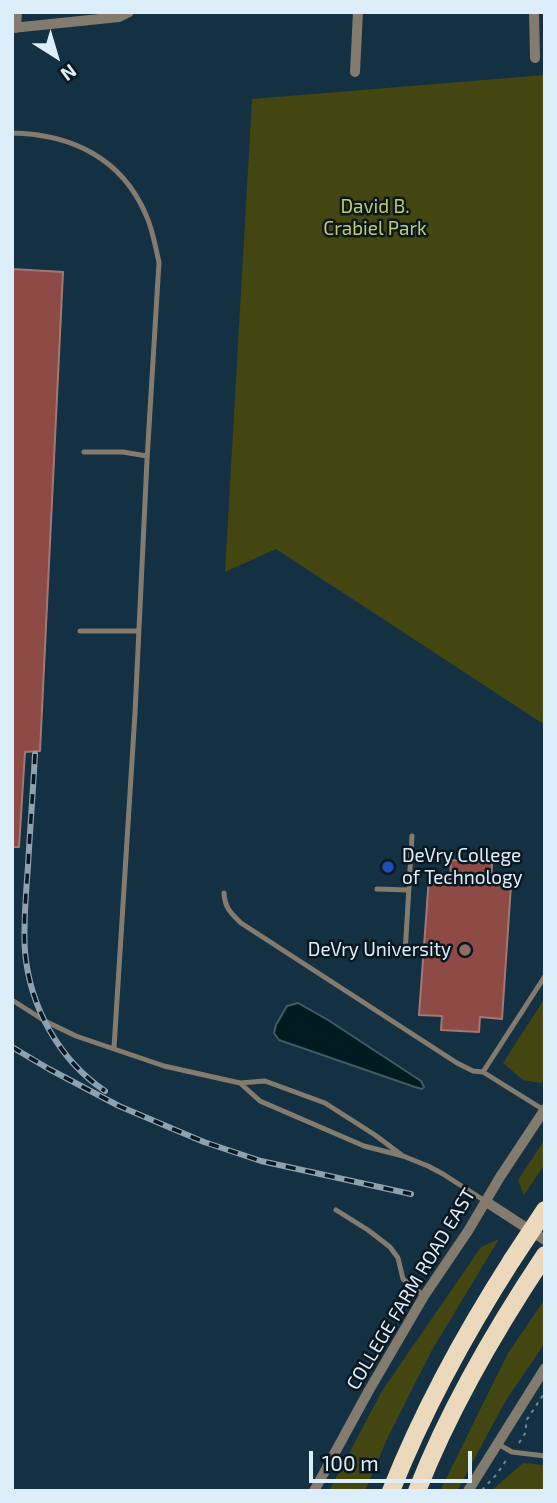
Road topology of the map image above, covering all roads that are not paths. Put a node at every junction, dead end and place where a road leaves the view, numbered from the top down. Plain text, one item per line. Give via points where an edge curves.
1 (17, 12) edge
2 (129, 12) edge
3 (358, 12) edge
4 (534, 12) edge
5 (14, 28) edge
6 (535, 58) dead end
7 (355, 72) dead end
8 (12, 134) edge
9 (84, 452) dead end
10 (147, 456) junction
11 (80, 631) dead end
12 (139, 631) junction
13 (412, 836) dead end
14 (377, 889) dead end
15 (408, 890) junction
16 (224, 893) dead end
17 (374, 953) dead end
18 (545, 976) edge
19 (12, 1000) edge
20 (114, 1048) junction
21 (483, 1072) junction
22 (240, 1083) junction
23 (545, 1109) edge
24 (403, 1156) junction
25 (485, 1201) junction
26 (336, 1210) dead end
27 (545, 1210) edge
28 (545, 1240) edge
29 (545, 1255) edge
30 (424, 1296) junction
31 (545, 1368) edge
32 (497, 1444) junction
33 (545, 1456) edge
34 (314, 1491) edge
35 (391, 1491) edge
36 (417, 1491) edge
37 (468, 1491) edge

1 - 5 street
2 - 5 street via 119,17
3 - 7 street
4 - 6 street
8 - 10 lane via 68,142 102,158 134,192 146,216 159,262
9 - 10 lane
10 - 12 lane
11 - 12 lane
12 - 20 lane
13 - 15 lane
14 - 15 lane
15 - 17 lane via 405,954
16 - 21 lane via 230,912 241,923 457,1063
18 - 21 lane
19 - 20 lane via 45,1021
20 - 22 lane via 164,1066
21 - 23 lane
22 - 24 lane via 260,1101 364,1146
22 - 24 lane via 265,1081 325,1103
23 - 25 street, COLLEGE FARM ROAD EAST
24 - 25 lane
25 - 28 street
25 - 30 street, COLLEGE FARM ROAD EAST
26 - 30 lane via 390,1247 403,1279
27 - 35 highway, bridge via 446,1371
29 - 36 highway via 463,1389
30 - 34 street, COLLEGE FARM ROAD EAST
31 - 32 street
32 - 33 lane via 512,1452
32 - 37 street

